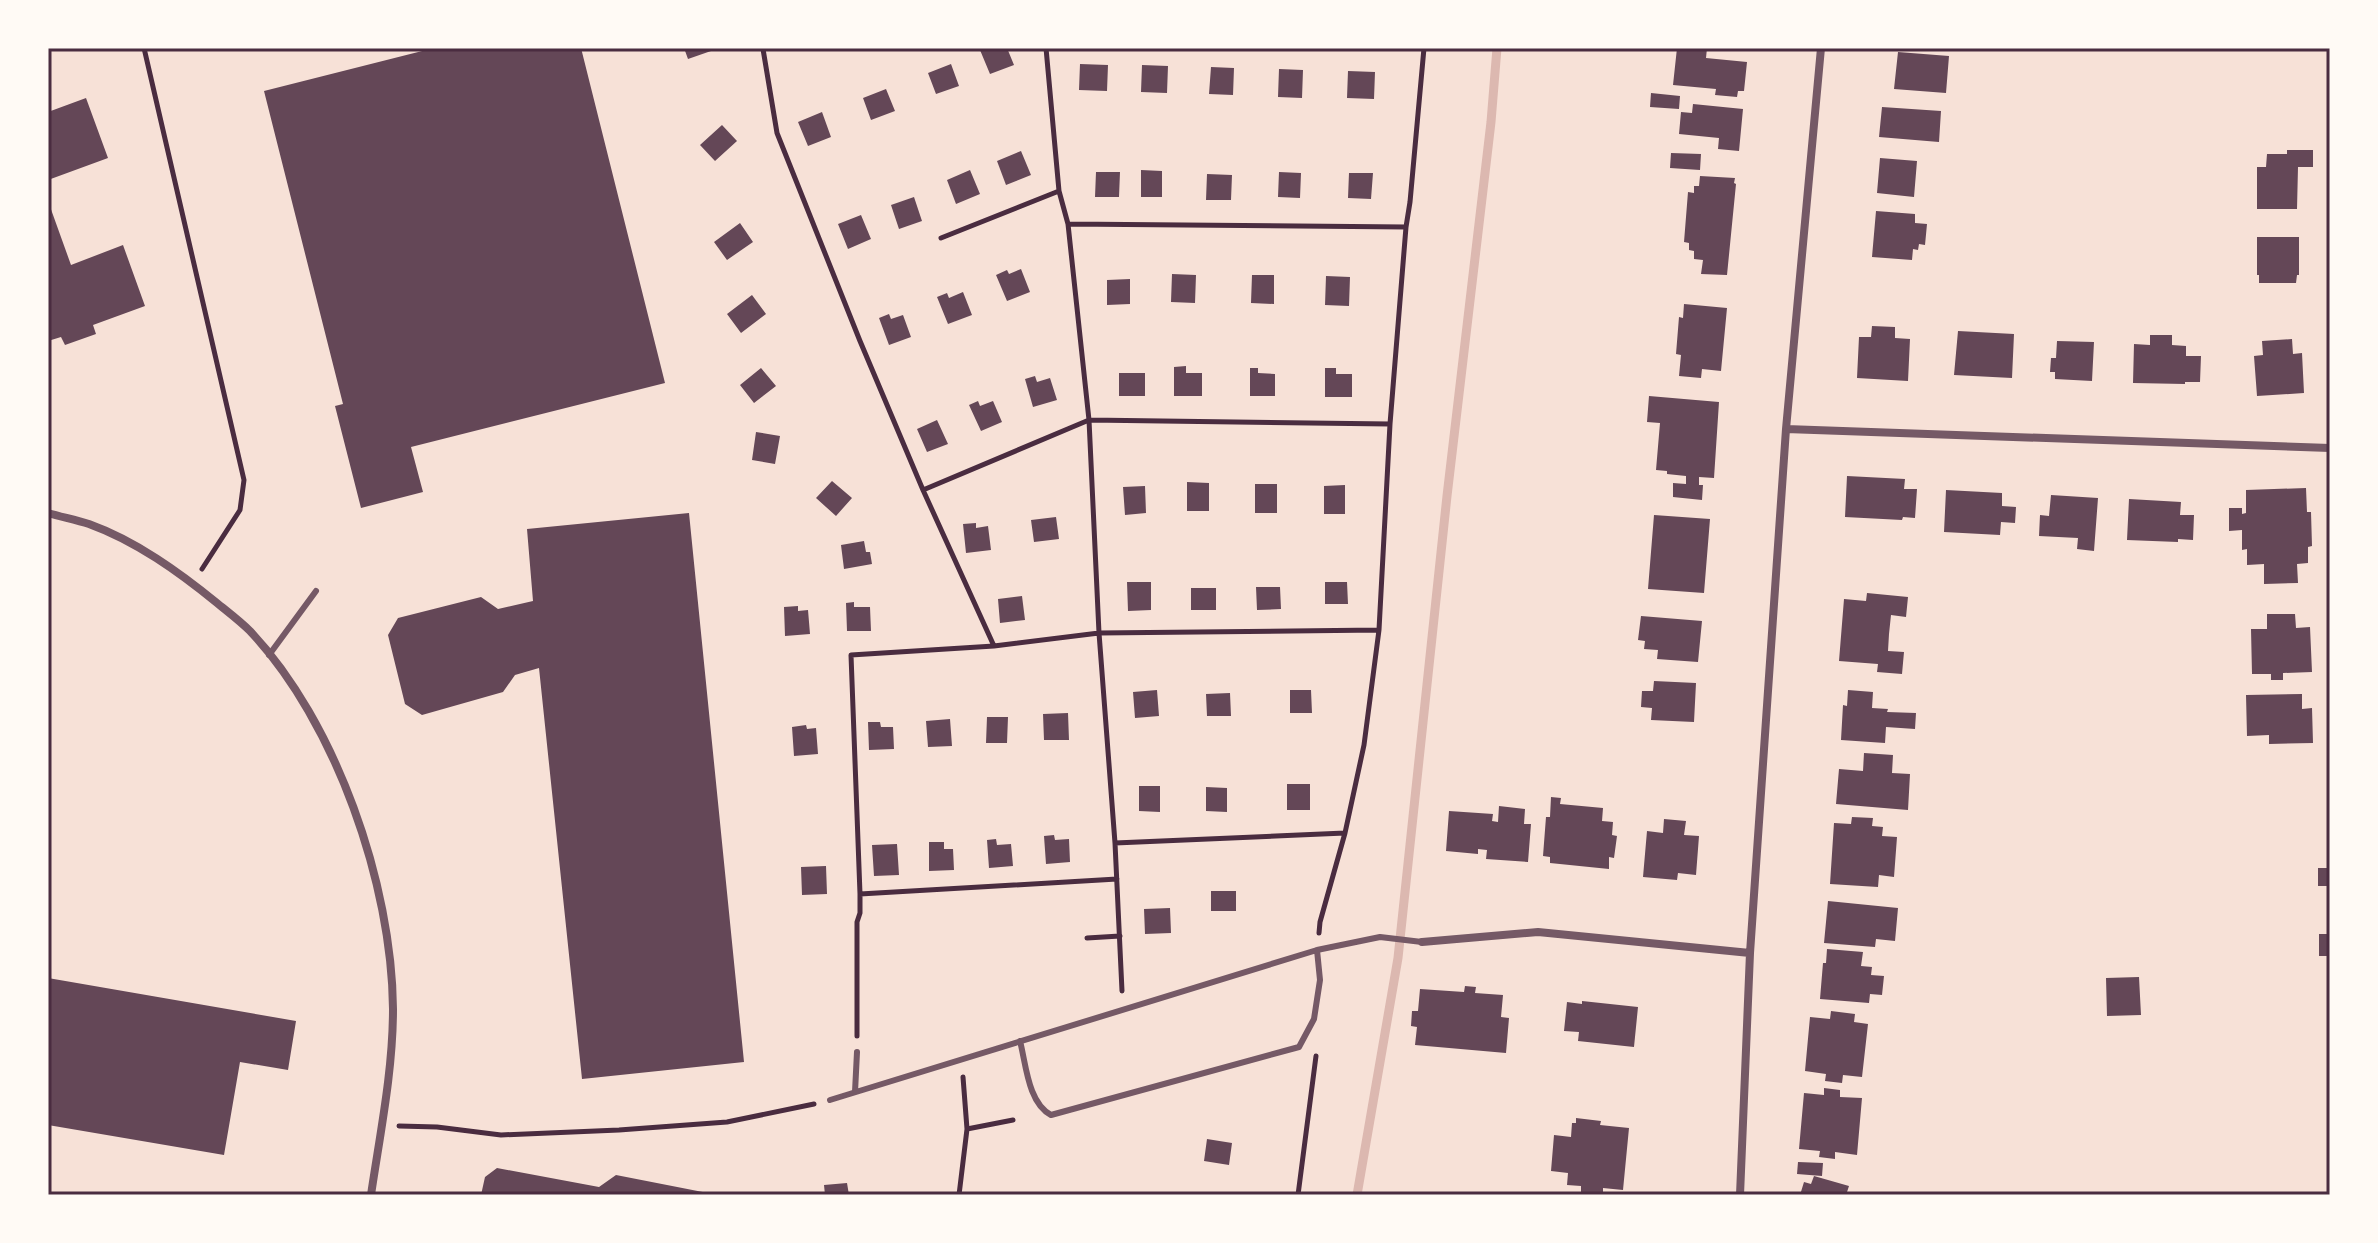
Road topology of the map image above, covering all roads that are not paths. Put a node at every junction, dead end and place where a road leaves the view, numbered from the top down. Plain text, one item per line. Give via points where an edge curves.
1 (1821, 48) edge
2 (1786, 429) junction
3 (2330, 448) edge
4 (48, 513) edge
5 (316, 591) dead end
6 (269, 655) junction
7 (1422, 942) joint
8 (1317, 950) junction
9 (1750, 953) junction
10 (1020, 1041) junction
11 (857, 1052) road end
12 (855, 1092) junction
13 (830, 1100) road end
14 (371, 1195) edge
15 (1740, 1195) edge

1 - 2 street
2 - 3 street
2 - 9 street
4 - 6 street via 132,544 193,583 249,630
5 - 6 lane
6 - 14 street via 313,719 343,781 384,920 393,1010
7 - 8 lane via 1380,937
7 - 9 street via 1538,932
8 - 10 lane
8 - 10 lane via 1320,980 1314,1019 1299,1047 1051,1115 1034,1098
9 - 15 street
10 - 12 lane
11 - 12 lane
12 - 13 lane

